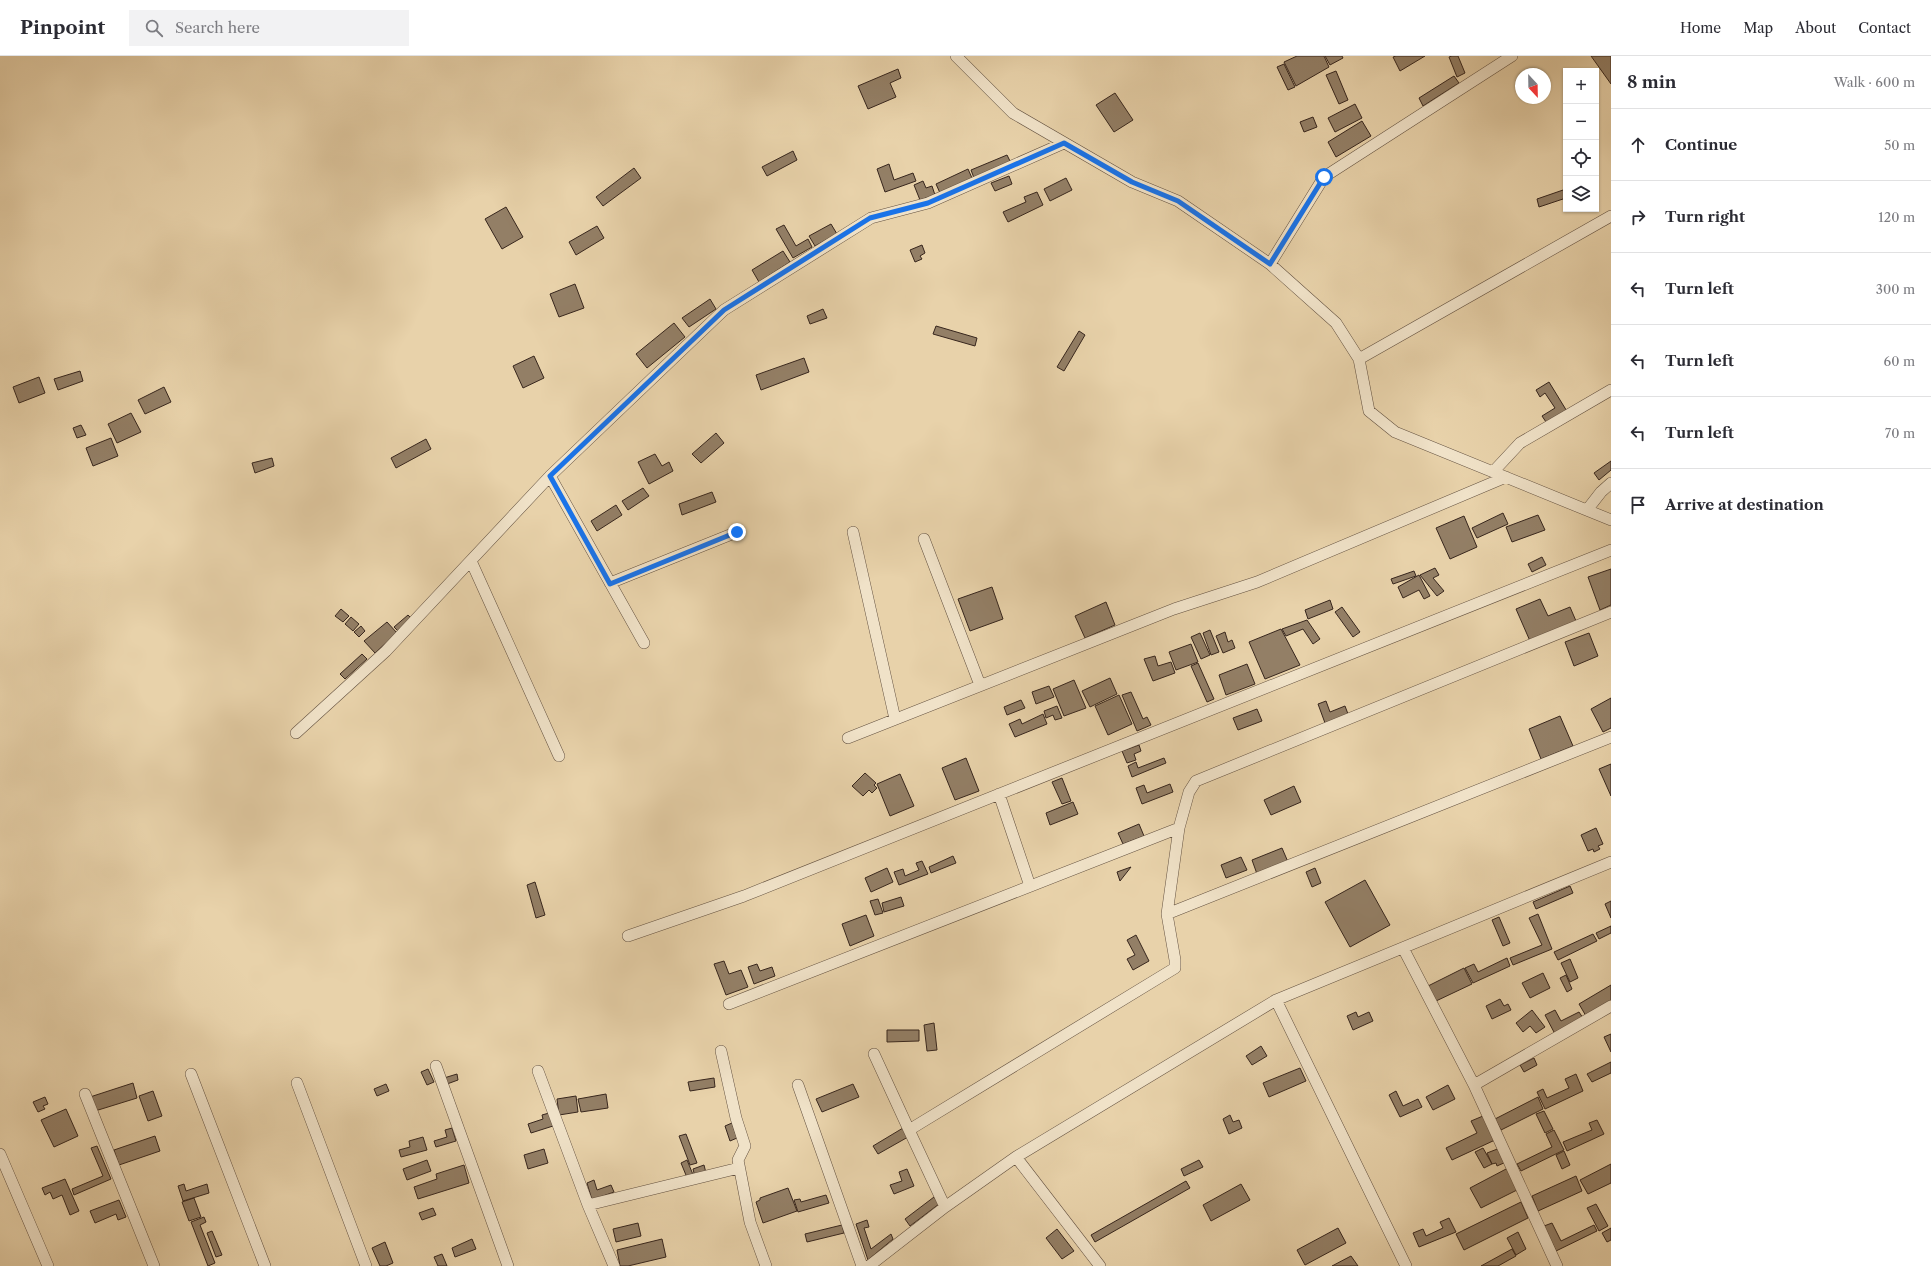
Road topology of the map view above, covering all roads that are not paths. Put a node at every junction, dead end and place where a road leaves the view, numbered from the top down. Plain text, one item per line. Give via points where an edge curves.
1 (956, 56) edge
2 (1512, 56) edge
3 (1064, 143) junction
4 (1611, 216) edge
5 (1270, 264) junction
6 (1359, 360) junction
7 (1611, 390) edge
8 (1493, 472) junction
9 (550, 476) junction
10 (1506, 477) junction
11 (1611, 483) edge
12 (1587, 510) junction
13 (1611, 520) edge
14 (737, 532) dead end
15 (853, 532) dead end
16 (924, 539) dead end
17 (1611, 550) edge
18 (471, 560) junction
19 (610, 584) junction
20 (1611, 612) edge
21 (644, 643) dead end
22 (980, 685) junction
23 (895, 719) junction
24 (296, 733) dead end
25 (1611, 737) edge
26 (848, 738) dead end
27 (559, 756) dead end
28 (999, 794) junction
29 (1179, 828) junction
30 (1611, 862) edge
31 (1030, 886) junction
32 (1167, 914) junction
33 (628, 936) dead end
34 (1403, 948) junction
35 (1276, 1000) junction
36 (729, 1004) dead end
37 (1611, 1006) edge
38 (721, 1051) dead end
39 (874, 1054) dead end
40 (436, 1066) dead end
41 (538, 1071) dead end
42 (191, 1074) dead end
43 (297, 1083) dead end
44 (798, 1085) dead end
45 (1474, 1085) junction
46 (85, 1094) dead end
47 (909, 1130) junction
48 (0, 1154) edge
49 (1016, 1157) junction
50 (740, 1168) junction
51 (588, 1205) junction
52 (945, 1207) junction
53 (48, 1266) edge
54 (154, 1266) edge
55 (265, 1266) edge
56 (366, 1266) edge
57 (508, 1266) edge
58 (614, 1266) edge
59 (766, 1266) edge
60 (862, 1266) edge
61 (869, 1266) edge
62 (1100, 1266) edge
63 (1406, 1266) edge
64 (1557, 1266) edge

1 - 3 street via 1013,113
2 - 5 street via 1324,177
3 - 5 street via 1132,182 1178,201
3 - 9 street via 928,203 870,218 724,310
4 - 6 street
5 - 6 street via 1336,323
6 - 8 street via 1369,410 1395,432
7 - 8 street via 1520,443
8 - 10 street
9 - 18 street
9 - 19 street
10 - 12 street
10 - 22 street via 1257,582 1174,609
11 - 12 street
12 - 13 street
14 - 19 street
15 - 23 street
16 - 22 street
17 - 28 street
18 - 24 street via 386,651
18 - 27 street
19 - 21 street
20 - 29 street via 1196,781 1189,792
22 - 23 street
23 - 26 street
25 - 32 street
28 - 31 street
28 - 33 street via 744,896
29 - 31 street
29 - 32 street
30 - 34 street
31 - 36 street
32 - 47 street via 1175,968
34 - 35 street
34 - 45 street
35 - 49 street
35 - 63 street
37 - 45 street
38 - 50 street via 745,1146 738,1160
39 - 47 street
40 - 57 street
41 - 51 street
42 - 55 street
43 - 56 street
44 - 60 street
45 - 64 street
46 - 54 street
47 - 52 street
48 - 53 street
49 - 52 street
49 - 62 street
50 - 51 street
50 - 59 street via 750,1222
51 - 58 street
52 - 61 street

